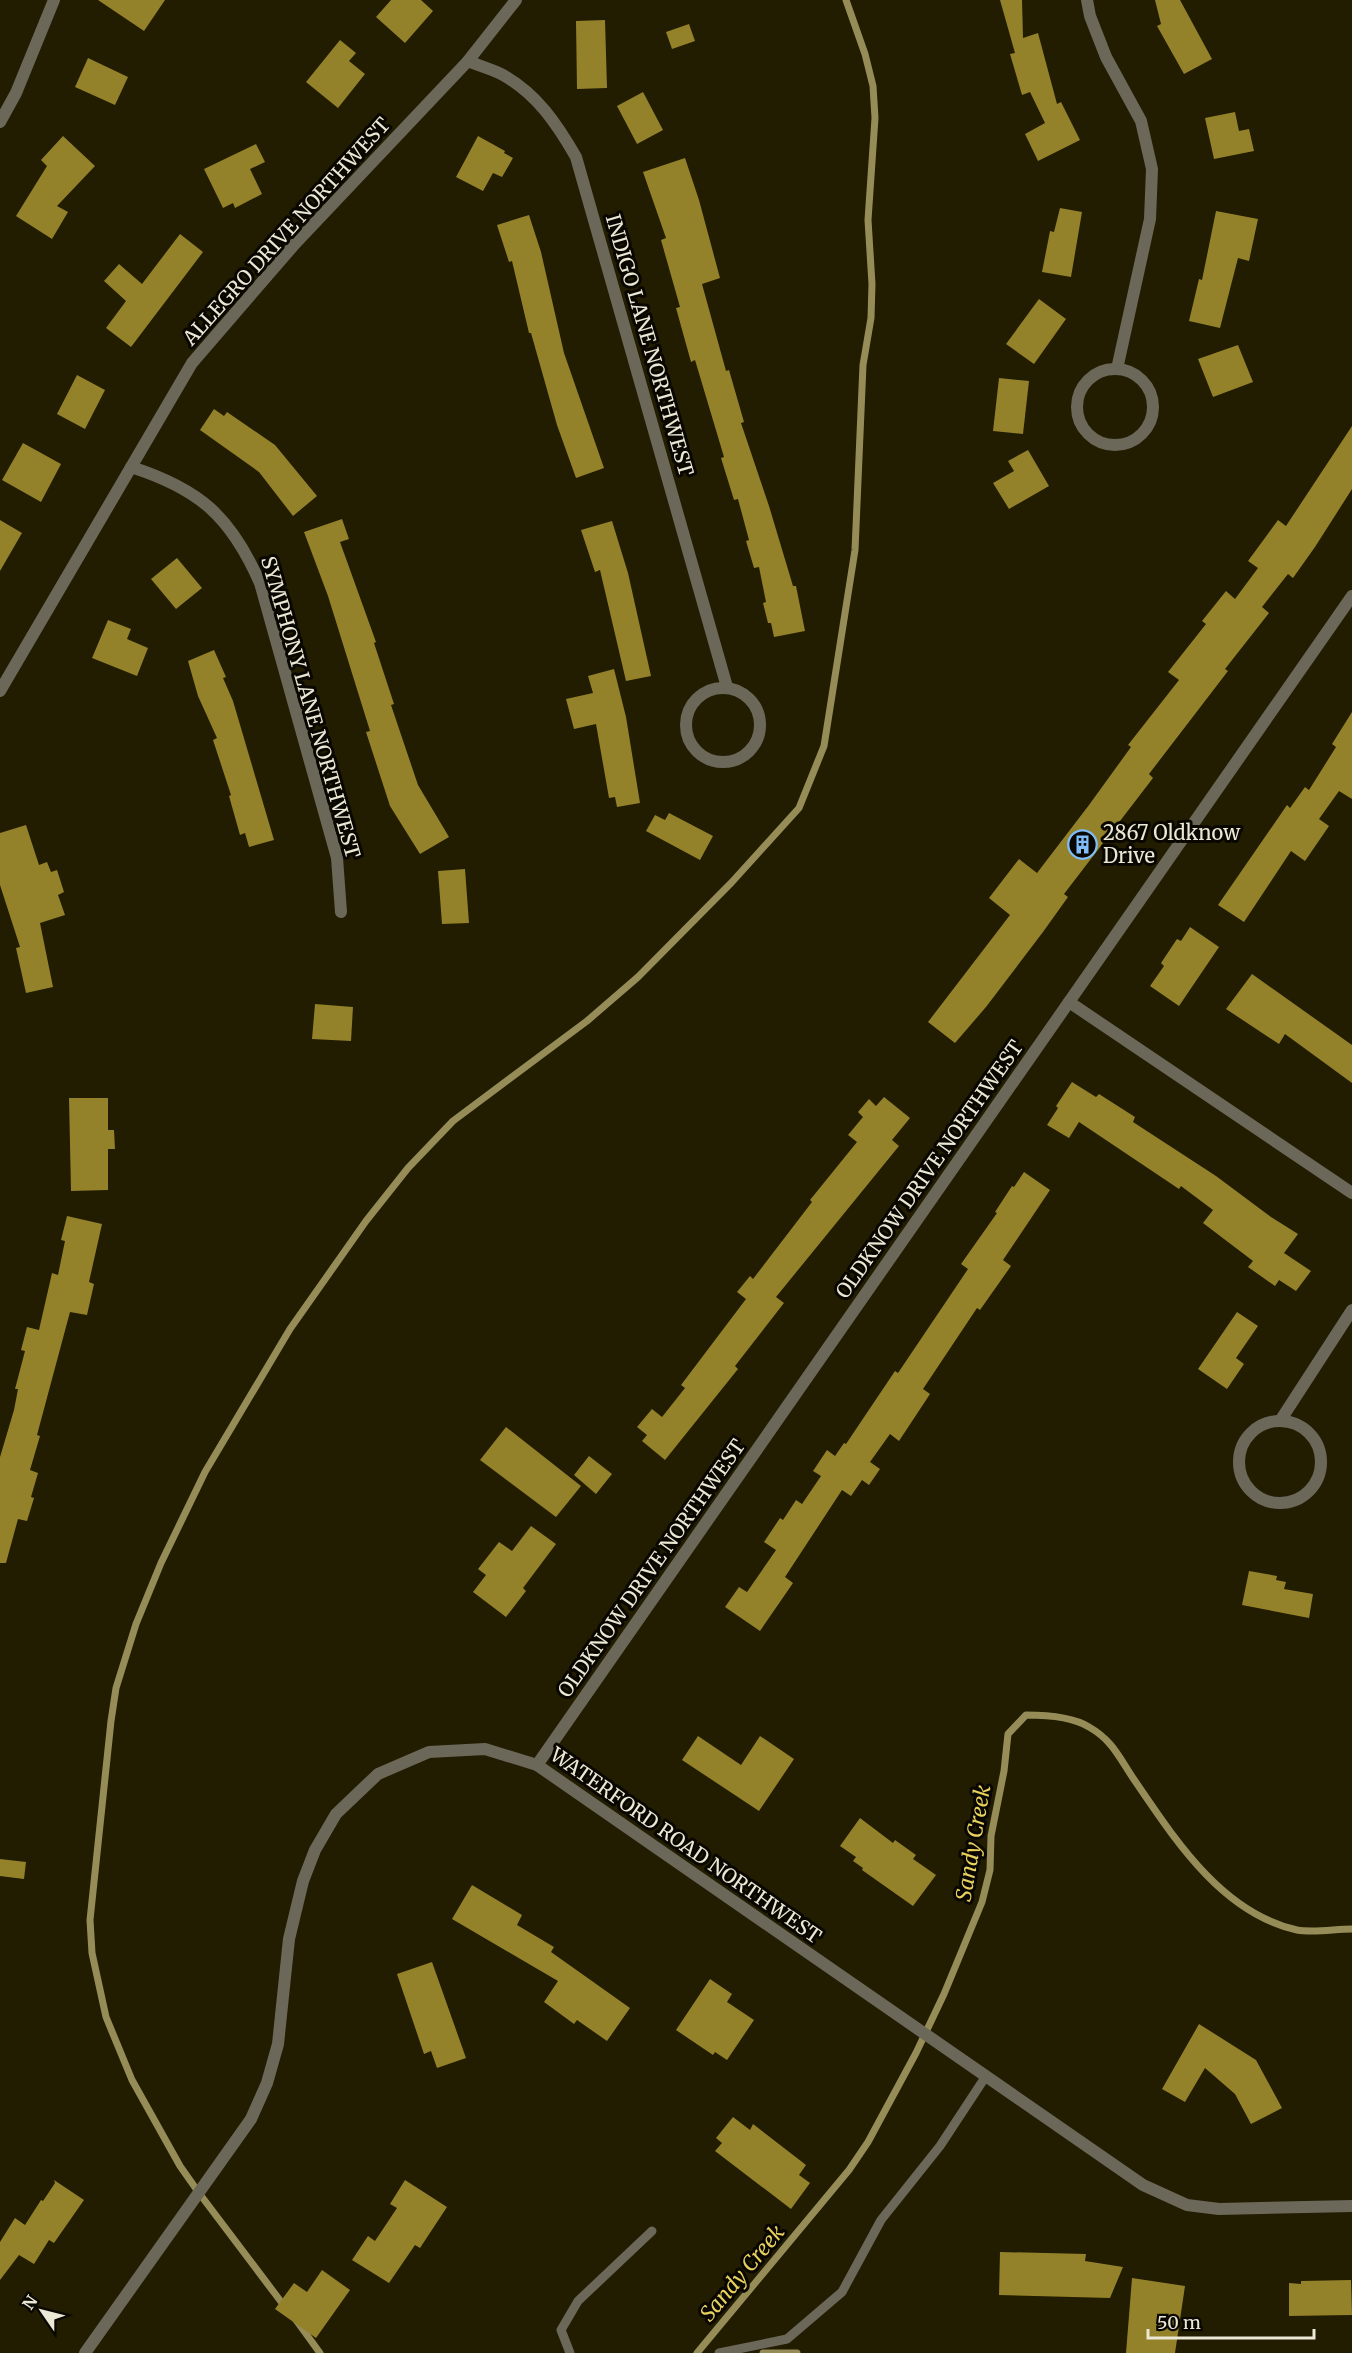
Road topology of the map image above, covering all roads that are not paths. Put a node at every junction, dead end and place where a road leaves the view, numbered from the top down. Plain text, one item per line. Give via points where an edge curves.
1 (54, 0) edge
2 (516, 0) edge
3 (1087, 0) edge
4 (468, 61) junction
5 (0, 122) edge
6 (1117, 369) junction
7 (130, 467) junction
8 (1352, 596) edge
9 (727, 687) junction
10 (0, 691) edge
11 (340, 912) dead end
12 (1069, 1002) junction
13 (1352, 1193) edge
14 (1352, 1310) edge
15 (1281, 1421) junction
16 (537, 1765) junction
17 (986, 2076) junction
18 (1352, 2206) edge
19 (652, 2231) dead end
20 (85, 2353) edge
21 (570, 2353) edge
22 (719, 2353) edge

1 - 5 street
2 - 4 street, ALLEGRO DRIVE NORTHWEST
3 - 6 street via 1106,57 1141,121 1152,169 1150,219
4 - 7 street, ALLEGRO DRIVE NORTHWEST via 293,246 192,363
4 - 9 street, INDIGO LANE NORTHWEST via 502,75 532,96 558,125 576,157
6 - 6 street via 1139,377 1152,397 1153,409 1151,421 1135,439 1111,445 1088,434 1077,411 1078,398 1092,377 1104,370
7 - 10 street, ALLEGRO DRIVE NORTHWEST
7 - 11 street, SYMPHONY LANE NORTHWEST via 164,478 195,495 222,518 246,551 260,584 337,858
8 - 12 street, OLDKNOW DRIVE NORTHWEST
9 - 9 street via 715,688 694,700 685,724 692,747 700,756 724,763 747,754 760,733 757,708 749,698
12 - 13 street
12 - 16 street, OLDKNOW DRIVE NORTHWEST
14 - 15 street
15 - 15 street via 1267,1423 1245,1440 1239,1467 1247,1486 1263,1500 1276,1503 1296,1500 1312,1489 1321,1464 1320,1451 1305,1429
16 - 17 street, WATERFORD ROAD NORTHWEST
16 - 20 street, WATERFORD ROAD NORTHWEST via 484,1749 429,1752 378,1774 336,1814 303,1881 289,1939 278,2044 251,2119
17 - 18 street, WATERFORD ROAD NORTHWEST via 1143,2185 1187,2205 1219,2209
17 - 22 lane via 940,2146 881,2220 842,2292 787,2339
19 - 21 lane via 578,2301 561,2331

